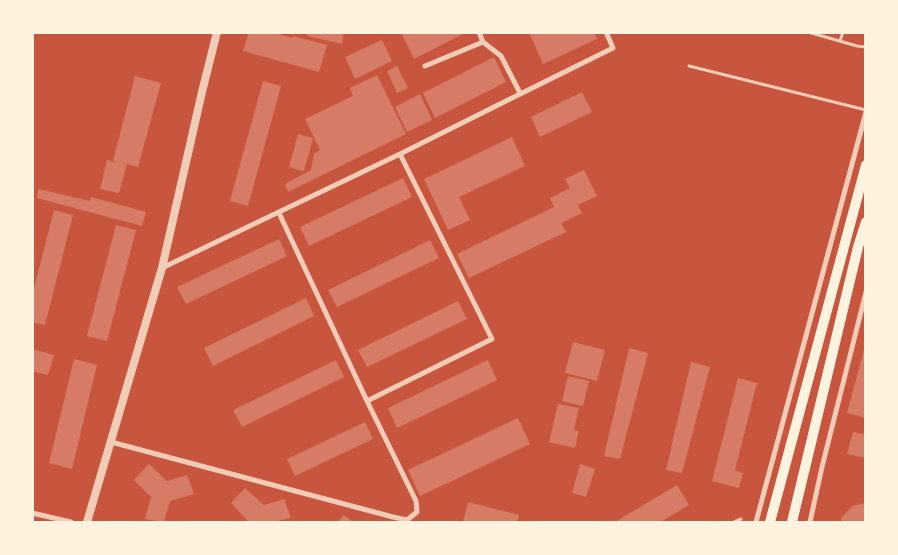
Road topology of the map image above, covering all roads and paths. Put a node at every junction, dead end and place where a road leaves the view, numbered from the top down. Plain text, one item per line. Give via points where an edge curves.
1 (217, 32) edge
2 (479, 32) edge
3 (606, 32) edge
4 (808, 32) edge
5 (843, 32) edge
6 (840, 41) junction
7 (484, 42) junction
8 (866, 47) edge
9 (425, 66) dead end
10 (689, 66) dead end
11 (520, 94) junction
12 (866, 111) edge
13 (400, 154) junction
14 (866, 165) edge
15 (279, 213) junction
16 (866, 222) edge
17 (162, 268) junction
18 (866, 292) edge
19 (366, 401) junction
20 (111, 442) junction
21 (32, 513) edge
22 (741, 519) dead end
23 (71, 522) edge
24 (88, 522) edge
25 (734, 522) edge
26 (756, 522) edge
27 (770, 522) edge
28 (792, 522) edge
29 (810, 522) edge

1 - 17 street
2 - 7 street
3 - 11 street via 613,48
4 - 6 lane
5 - 6 lane
6 - 8 lane
7 - 9 street
7 - 11 street via 501,56
10 - 12 lane
11 - 13 street
12 - 26 street
13 - 15 street
13 - 19 street via 492,339
14 - 27 main road
15 - 17 street
15 - 19 street
16 - 28 main road
17 - 20 street
18 - 29 street
19 - 20 street via 416,501 417,512 407,520
20 - 24 street
21 - 23 street
22 - 25 lane

